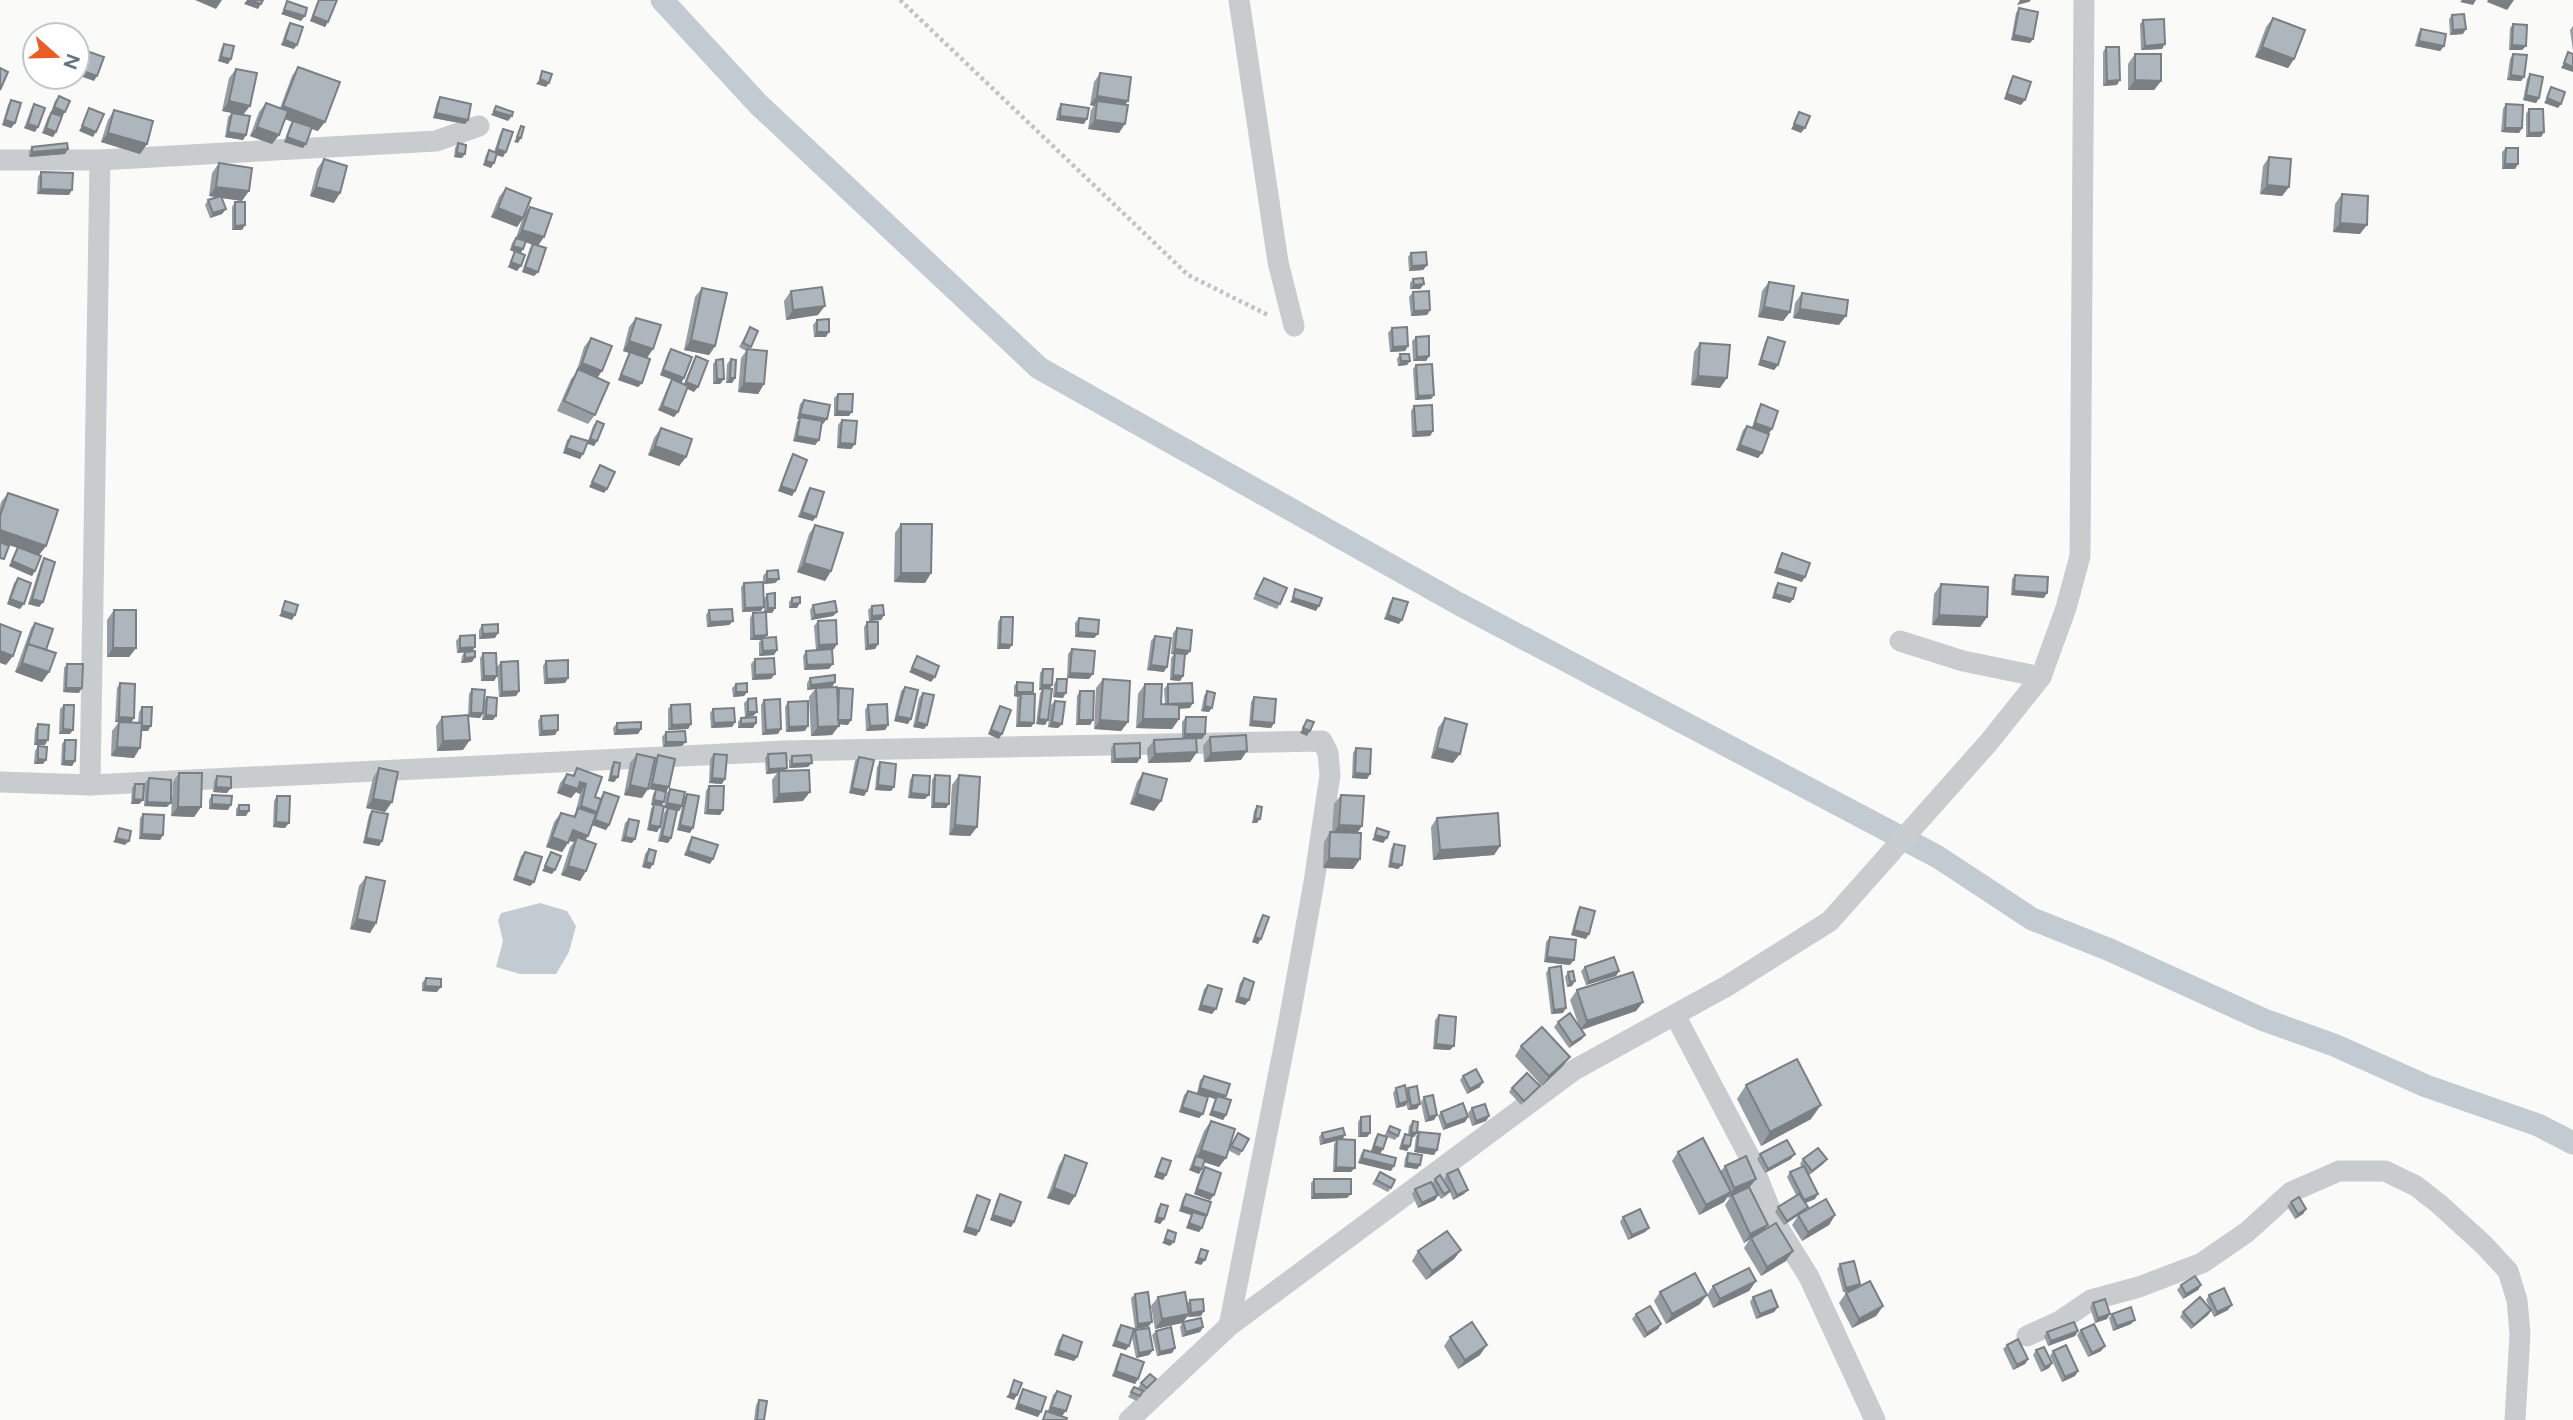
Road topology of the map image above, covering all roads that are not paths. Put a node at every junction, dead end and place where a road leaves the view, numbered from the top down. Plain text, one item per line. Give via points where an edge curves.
1 (1238, 0) edge
2 (2084, 0) edge
3 (479, 127) dead end
4 (0, 160) edge
5 (100, 160) junction
6 (1294, 326) road end
7 (1900, 641) dead end
8 (2041, 677) junction
9 (0, 782) edge
10 (90, 785) junction
11 (1675, 1015) junction
12 (1229, 1326) junction
13 (2027, 1336) dead end
14 (1130, 1417) edge
15 (1875, 1420) edge
16 (2515, 1420) edge

1 - 6 street via 1278,262
2 - 8 street via 2080,556
3 - 5 street via 436,141
4 - 5 street
5 - 10 street
7 - 8 street via 1963,661
8 - 11 street via 1830,921
9 - 10 street
10 - 12 street via 783,751 1322,741 1330,775 1314,882
11 - 12 street via 1574,1070
11 - 15 street via 1749,1156 1776,1224 1809,1277
12 - 14 street
13 - 16 street via 2091,1300 2202,1263 2247,1232 2291,1192 2339,1171 2385,1171 2431,1198 2508,1270 2520,1334

